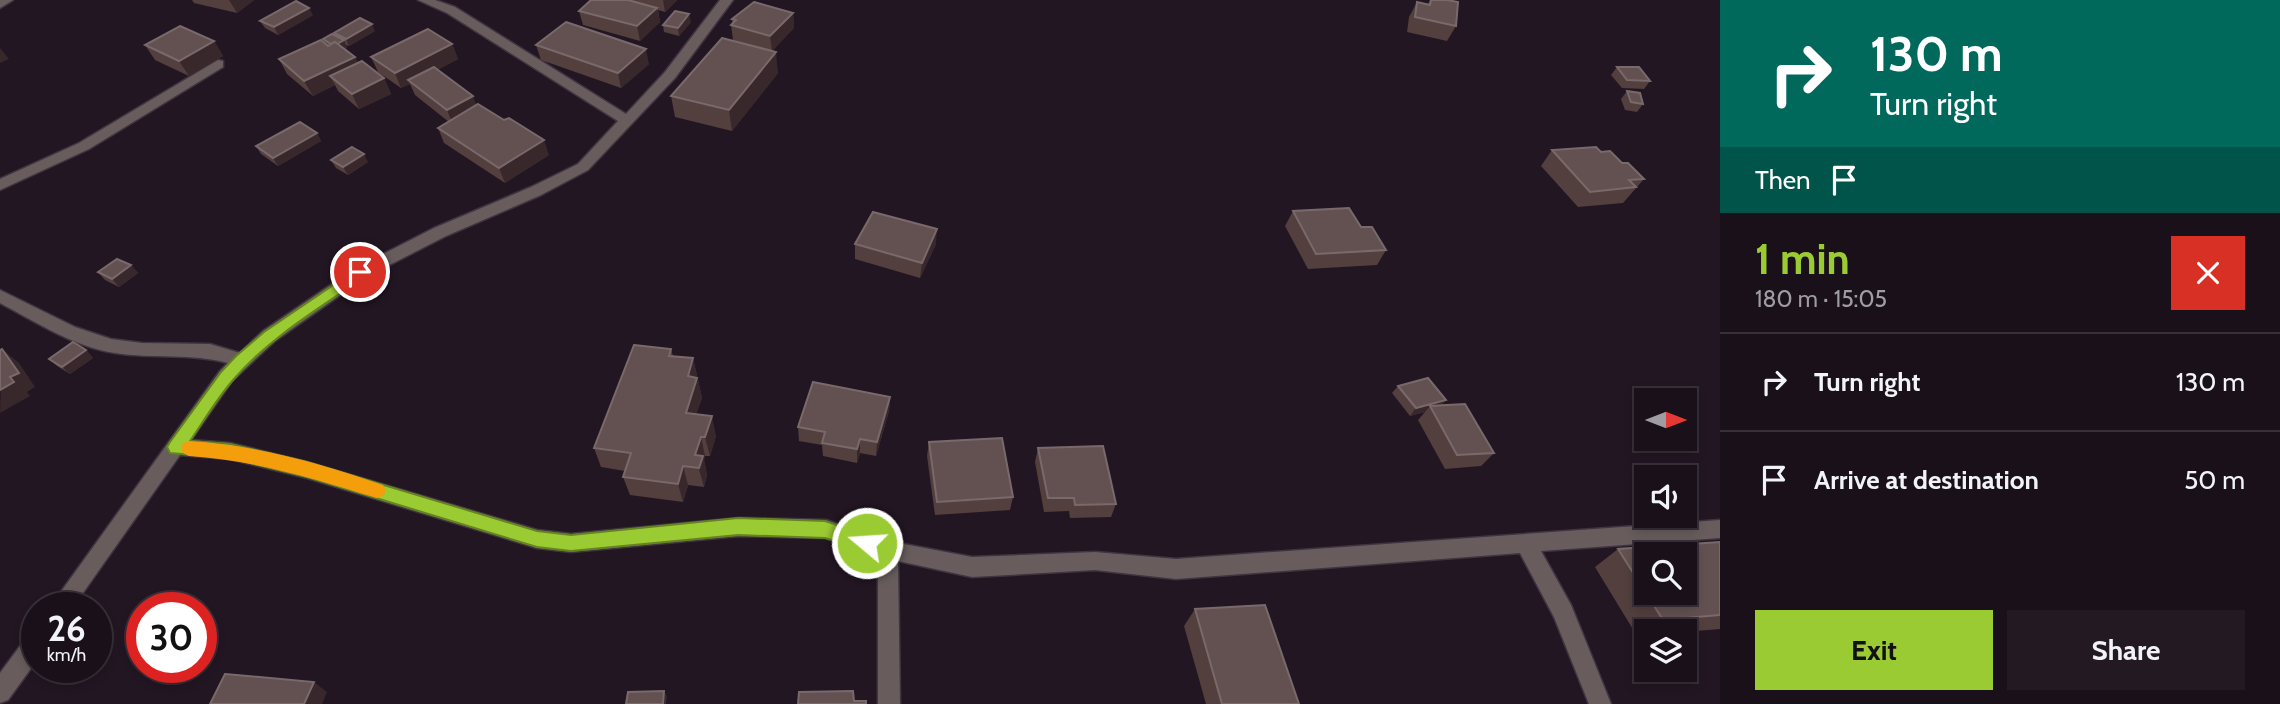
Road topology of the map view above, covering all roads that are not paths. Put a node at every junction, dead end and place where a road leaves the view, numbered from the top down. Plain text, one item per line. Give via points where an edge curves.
1 (7, 0) edge
2 (424, 0) edge
3 (727, 0) edge
4 (0, 4) edge
5 (218, 64) dead end
6 (626, 120) junction
7 (0, 185) edge
8 (0, 296) edge
9 (242, 360) junction
10 (176, 447) junction
11 (1720, 529) edge
12 (1526, 545) junction
13 (888, 550) junction
14 (72, 592) edge
15 (21, 664) edge
16 (0, 692) edge
17 (889, 704) edge
18 (1600, 704) edge

1 - 4 street
2 - 6 street via 451,10
3 - 6 street via 670,75
5 - 7 street via 84,146
6 - 9 street via 583,167 360,272
8 - 9 street via 69,332 111,346 210,351
9 - 10 street
10 - 13 street via 230,451 307,470 537,539 571,543 751,527 825,530
10 - 14 street
11 - 12 street
12 - 13 street via 1176,569 1095,561 972,567
12 - 18 street via 1563,612
13 - 17 street
15 - 16 street

